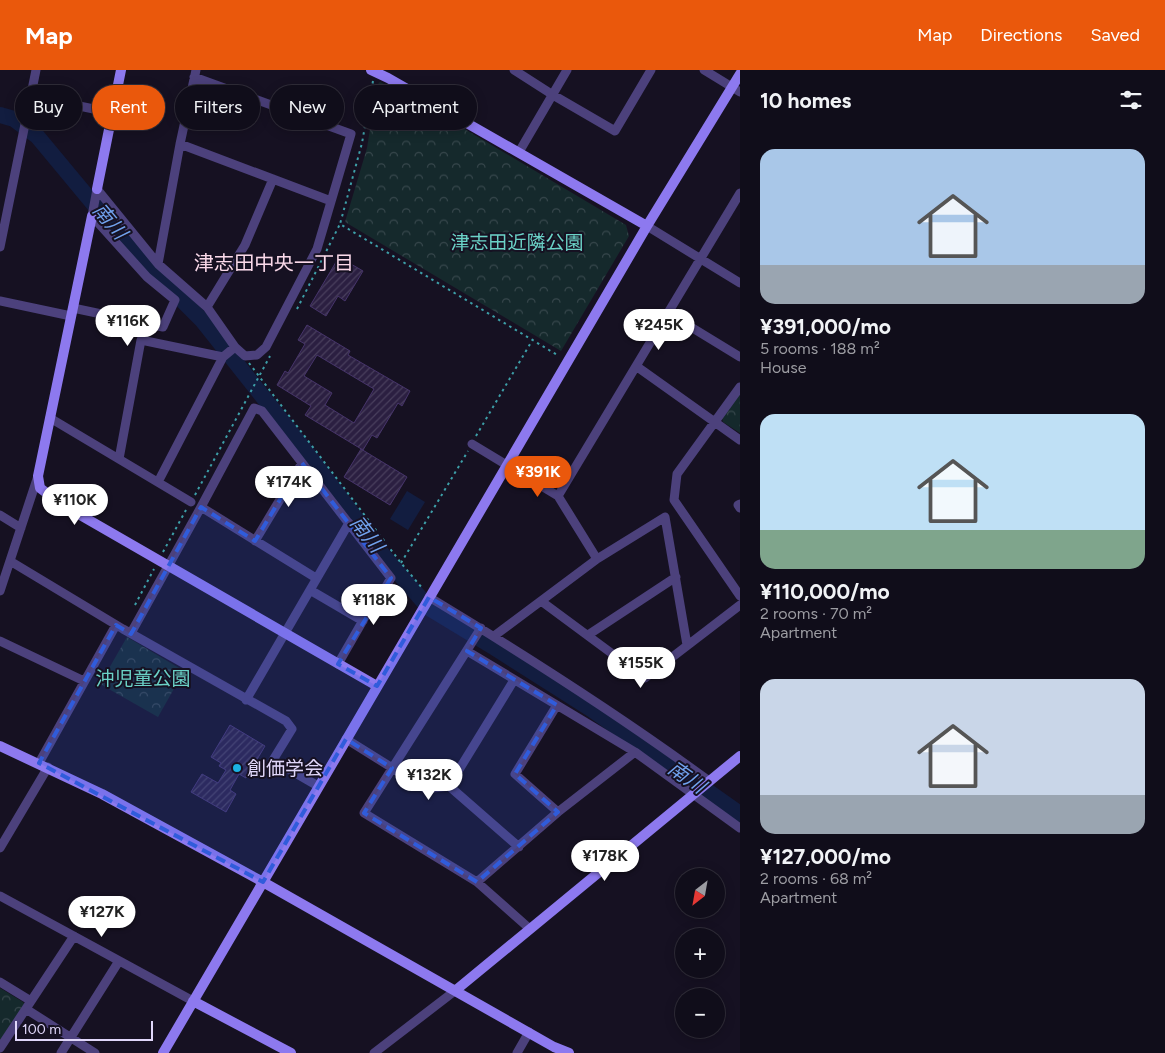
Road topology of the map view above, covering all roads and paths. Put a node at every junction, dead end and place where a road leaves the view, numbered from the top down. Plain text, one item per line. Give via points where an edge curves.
1 (36, 70) edge
2 (121, 70) edge
3 (514, 70) edge
4 (567, 70) edge
5 (651, 70) edge
6 (704, 70) edge
7 (373, 71) edge
8 (195, 74) edge
9 (740, 74) edge
10 (33, 85) edge
11 (118, 85) edge
12 (736, 89) edge
13 (553, 95) junction
14 (24, 130) edge
15 (109, 130) edge
16 (180, 144) junction
17 (519, 152) junction
18 (274, 179) junction
19 (97, 189) junction
20 (740, 193) edge
21 (332, 200) junction
22 (92, 216) junction
23 (647, 226) junction
24 (0, 247) edge
25 (701, 259) junction
26 (158, 264) junction
27 (740, 283) edge
28 (0, 301) edge
29 (207, 307) junction
30 (72, 312) junction
31 (668, 313) junction
32 (163, 327) junction
33 (155, 342) junction
34 (234, 348) junction
35 (224, 356) junction
36 (245, 356) junction
37 (740, 358) edge
38 (568, 361) junction
39 (636, 366) junction
40 (259, 377) junction
41 (740, 387) edge
42 (50, 418) junction
43 (716, 422) junction
44 (740, 440) edge
45 (472, 444) dead end
46 (119, 459) junction
47 (302, 463) junction
48 (506, 465) junction
49 (38, 476) junction
50 (158, 482) junction
51 (558, 496) junction
52 (191, 502) junction
53 (740, 504) edge
54 (201, 508) junction
55 (740, 508) edge
56 (0, 515) edge
57 (349, 523) junction
58 (21, 528) junction
59 (255, 541) junction
60 (159, 559) junction
61 (597, 559) junction
62 (10, 561) junction
63 (168, 565) junction
64 (676, 577) junction
65 (316, 578) junction
66 (310, 590) junction
67 (0, 591) edge
68 (740, 596) edge
69 (429, 597) junction
70 (541, 601) junction
71 (740, 605) edge
72 (363, 621) junction
73 (116, 624) junction
74 (481, 628) junction
75 (285, 633) junction
76 (131, 634) junction
77 (588, 635) junction
78 (494, 636) junction
79 (0, 641) edge
80 (687, 645) junction
81 (467, 651) junction
82 (338, 664) junction
83 (514, 680) junction
84 (84, 681) junction
85 (376, 686) junction
86 (246, 700) junction
87 (557, 705) junction
88 (346, 739) junction
89 (0, 746) edge
90 (635, 752) junction
91 (740, 756) edge
92 (43, 766) junction
93 (392, 768) junction
94 (709, 781) junction
95 (318, 786) junction
96 (449, 786) junction
97 (692, 795) junction
98 (558, 812) junction
99 (740, 828) edge
100 (520, 847) junction
101 (0, 848) edge
102 (263, 882) junction
103 (478, 882) junction
104 (0, 896) edge
105 (530, 929) junction
106 (74, 936) junction
107 (119, 961) junction
108 (0, 982) edge
109 (456, 990) junction
110 (194, 1001) junction
111 (28, 1005) junction
112 (529, 1032) junction
113 (71, 1038) junction
114 (0, 1049) edge
115 (3, 1053) edge
116 (61, 1053) edge
117 (95, 1053) edge
118 (163, 1053) edge
119 (291, 1053) edge
120 (374, 1053) edge
121 (517, 1053) edge
122 (569, 1053) edge

1 - 10 street
2 - 11 street
3 - 13 street
4 - 13 street
5 - 13 street via 615,131
6 - 12 street
7 - 17 street
7 - 38 path via 362,143 340,224
8 - 16 street
8 - 21 street via 351,134
9 - 12 street
12 - 23 street
13 - 17 street
14 - 24 street
15 - 19 street
16 - 18 street
16 - 26 street
17 - 23 street
18 - 21 street
18 - 29 street via 245,245
19 - 22 street
19 - 26 street
20 - 25 street
21 - 36 street via 317,249 266,348 257,355
22 - 30 street
22 - 32 street via 147,277 175,300
23 - 25 street
23 - 38 street
25 - 27 street
25 - 31 street
26 - 29 street
28 - 30 street
29 - 34 street
30 - 32 street
30 - 42 street
31 - 37 street
31 - 39 street
32 - 33 street
33 - 35 street
33 - 46 street via 141,340
34 - 35 street
34 - 36 street
35 - 50 street
36 - 40 path
38 - 48 street
39 - 43 street
39 - 51 street
40 - 52 path
40 - 69 path
41 - 43 street
42 - 46 street
42 - 49 street
43 - 44 street
43 - 68 street via 677,474 674,500
45 - 48 street
46 - 50 street
47 - 54 street via 262,412 254,408
47 - 57 street
47 - 59 street
48 - 51 street
48 - 69 street
49 - 58 street
49 - 60 street via 40,488 61,504
50 - 52 street
51 - 61 street
52 - 60 path
53 - 55 street
54 - 59 street
54 - 63 street
56 - 58 street
57 - 65 street
57 - 72 street via 391,578
58 - 62 street
59 - 65 street
60 - 63 street
61 - 64 street via 665,517
61 - 70 street
62 - 67 street
62 - 73 street
63 - 75 street
63 - 76 street
64 - 77 street
64 - 80 street
65 - 66 street
66 - 72 street
66 - 75 street
69 - 74 street
69 - 85 street
70 - 77 street
70 - 78 street
71 - 80 street
72 - 82 street
73 - 76 street
73 - 84 street
74 - 78 street
74 - 81 street
75 - 82 street
75 - 86 street
76 - 86 street
77 - 80 street via 645,678
78 - 94 street via 633,726
79 - 84 street
81 - 83 street
81 - 93 street
82 - 85 street
83 - 87 street
83 - 96 street
84 - 92 street
85 - 88 street
86 - 95 street via 286,721 292,729 274,760
87 - 90 street
87 - 98 street via 515,774
88 - 93 street
88 - 95 street
89 - 92 street
90 - 97 street
90 - 98 street
91 - 94 street
92 - 101 street
92 - 102 street via 102,794
93 - 96 street via 426,789
93 - 103 street via 364,813
94 - 97 street
95 - 102 street
96 - 100 street
97 - 99 street
97 - 105 street
98 - 100 street
100 - 103 street
102 - 109 street
102 - 110 street
103 - 105 street
104 - 106 street
105 - 109 street
106 - 107 street
106 - 111 street
107 - 110 street
107 - 113 street
108 - 111 street
109 - 112 street
109 - 120 street
110 - 118 street
110 - 119 street
111 - 113 street
111 - 114 street
112 - 121 street
112 - 122 street
113 - 116 street
113 - 117 street
114 - 115 street

